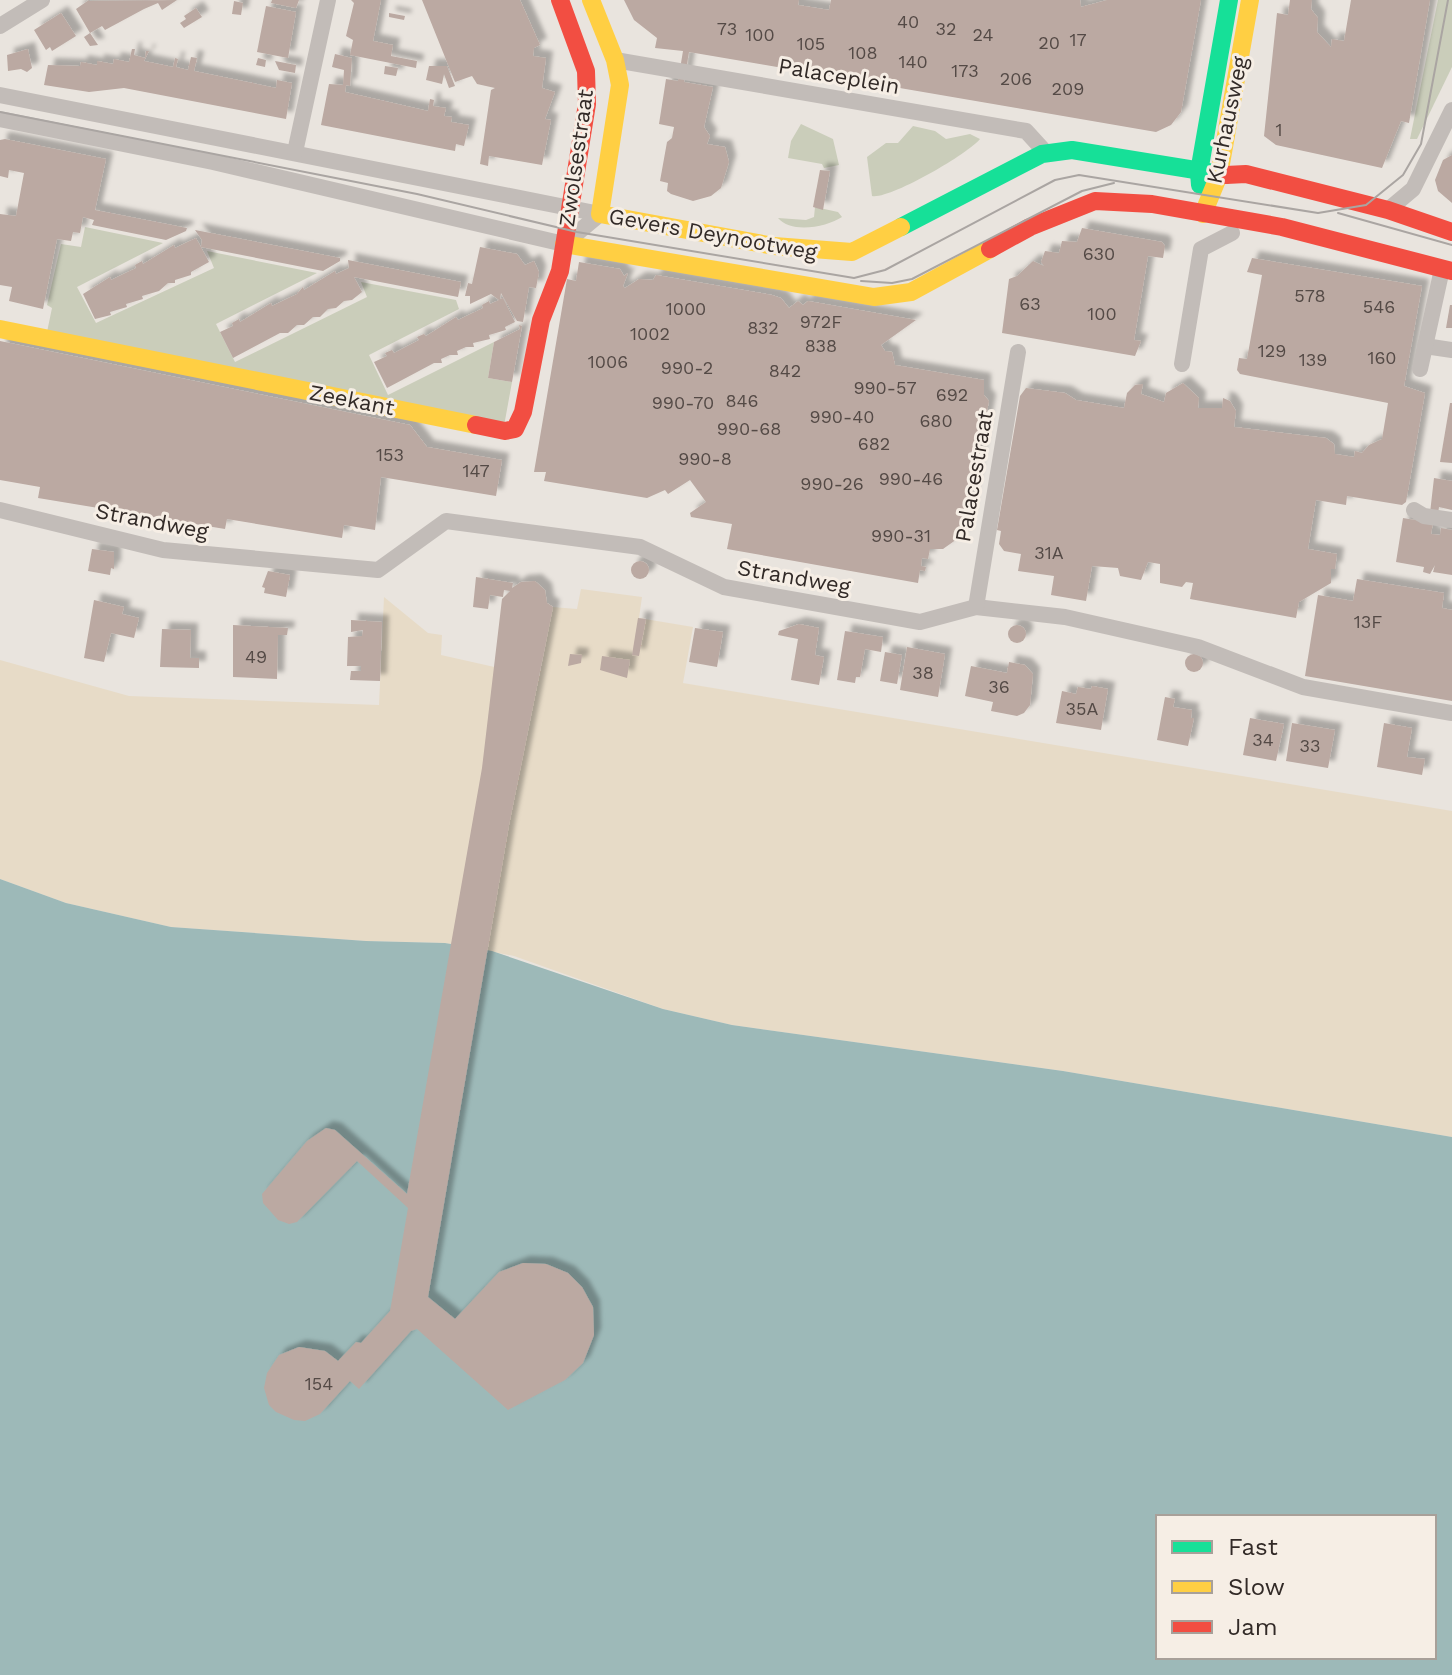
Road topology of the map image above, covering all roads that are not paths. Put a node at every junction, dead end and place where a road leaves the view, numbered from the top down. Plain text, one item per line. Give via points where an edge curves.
1 (42, 0) edge
2 (328, 0) edge
3 (560, 0) edge
4 (591, 0) edge
5 (1229, 0) edge
6 (1250, 0) edge
7 (0, 26) edge
8 (615, 60) junction
9 (0, 95) edge
10 (1452, 110) edge
11 (0, 119) edge
12 (295, 152) junction
13 (1047, 154) junction
14 (1199, 172) junction
15 (1219, 175) junction
16 (568, 208) junction
17 (1388, 210) junction
18 (600, 214) junction
19 (1203, 214) junction
20 (1452, 232) edge
21 (1232, 233) dead end
22 (564, 244) junction
23 (1447, 270) edge
24 (0, 329) edge
25 (1425, 346) junction
26 (1452, 350) edge
27 (1018, 352) dead end
28 (1182, 364) dead end
29 (1420, 369) dead end
30 (0, 510) edge
31 (1414, 510) dead end
32 (1452, 520) edge
33 (976, 607) junction
34 (1452, 713) edge

1 - 7 street
2 - 12 street
3 - 16 main road, Zwolsestraat via 588,87
4 - 8 main road, Zwolsestraat
5 - 14 main road, Kurhausweg
6 - 15 main road, Kurhausweg
8 - 13 street, Palaceplein via 1026,131
8 - 18 main road, Zwolsestraat via 620,95
9 - 12 street, Gevers Deynootweg
10 - 17 street via 1413,189
11 - 22 street, Gevers Deynootweg via 213,162
12 - 16 street, Gevers Deynootweg
13 - 14 main road, Gevers Deynootweg via 1072,150
13 - 18 main road, Gevers Deynootweg via 852,252 774,246
14 - 15 main road, Gevers Deynootweg
14 - 19 main road, Kurhausweg
15 - 17 main road, Gevers Deynootweg via 1246,174
15 - 19 main road, Kurhausweg
16 - 18 street, Gevers Deynootweg
16 - 22 main road, Zwolsestraat
17 - 20 main road, Gevers Deynootweg
18 - 22 street, Zwolsestraat
19 - 22 main road, Gevers Deynootweg via 1123,202 1080,204 911,292 874,297
19 - 23 main road, Gevers Deynootweg via 1282,227
21 - 28 street via 1201,249
22 - 24 main road, Zeekant via 541,320 523,412 515,429 505,431
23 - 25 street
25 - 26 street
25 - 29 street
27 - 33 street, Palacestraat
30 - 33 street, Strandweg via 163,550 378,570 446,521 640,547 724,587 920,622
31 - 32 street
33 - 34 street, Strandweg via 1080,620 1198,647 1303,687

